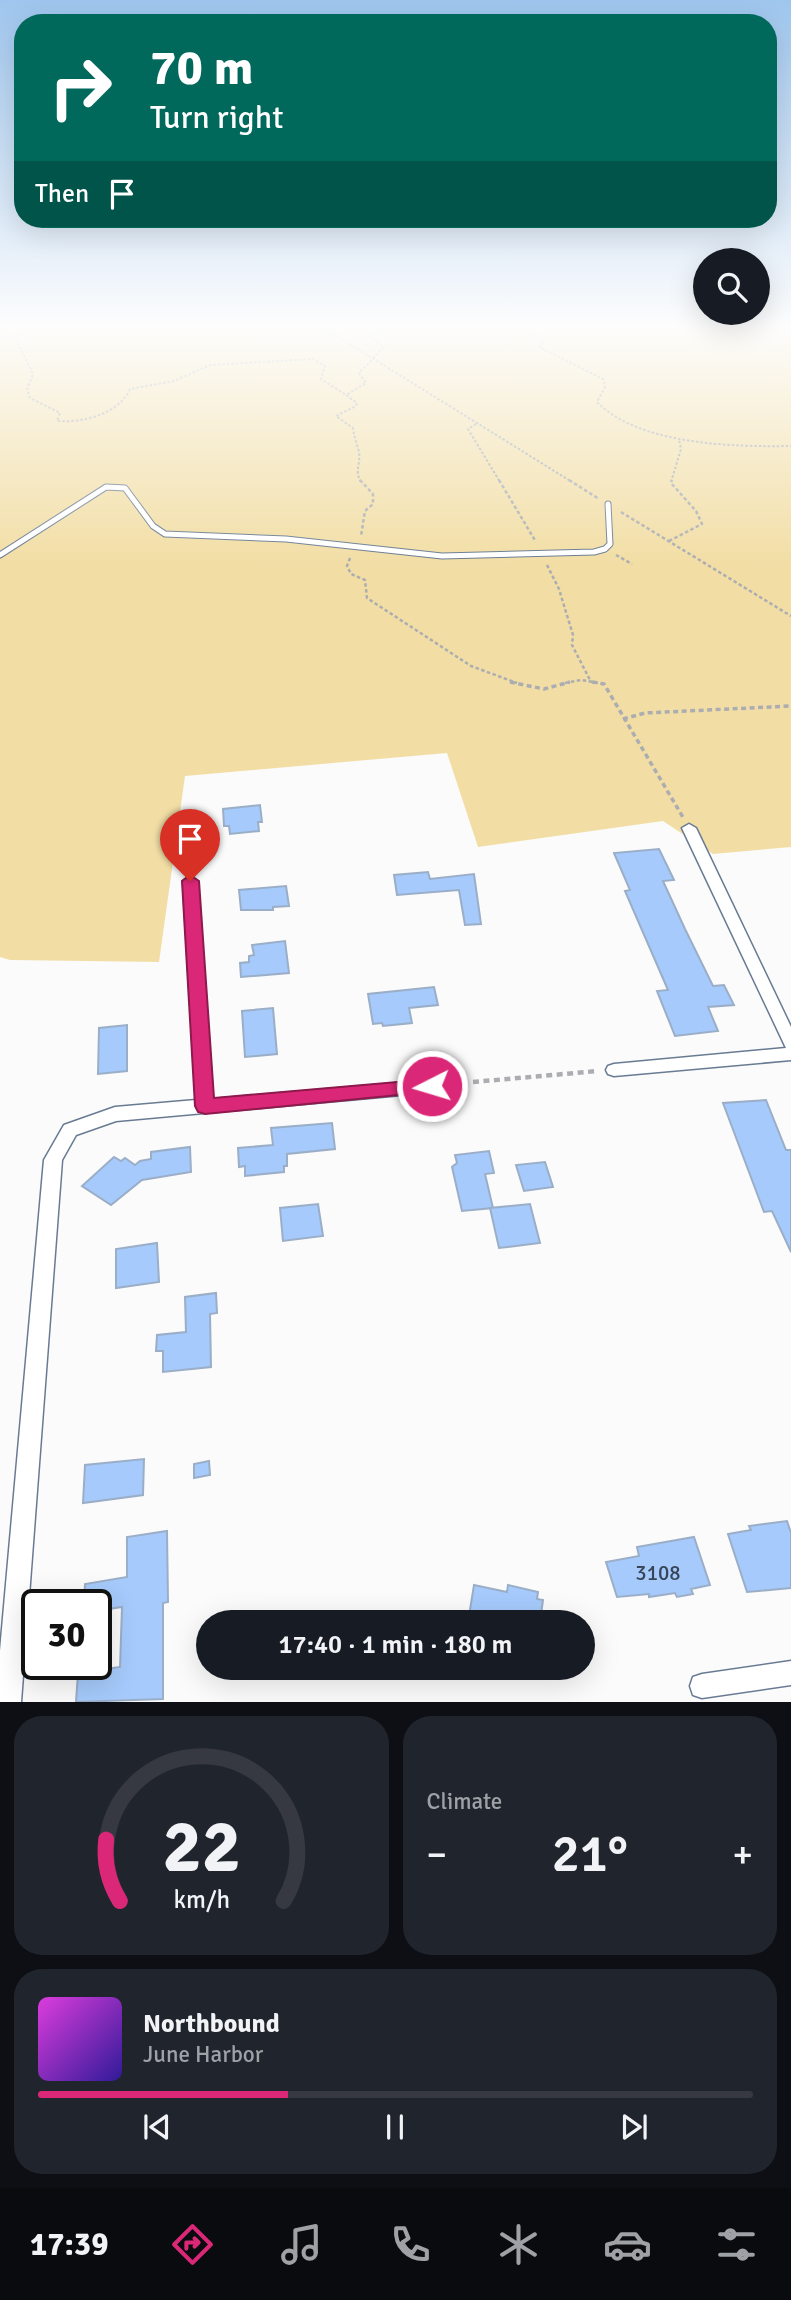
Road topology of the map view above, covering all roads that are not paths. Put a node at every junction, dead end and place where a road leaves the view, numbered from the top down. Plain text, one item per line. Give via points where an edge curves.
1 (608, 504) road end
2 (0, 555) edge
3 (689, 828) road end
4 (190, 881) dead end
5 (791, 1044) edge
6 (791, 1054) edge
7 (614, 1070) road end
8 (457, 1084) road end
9 (205, 1106) junction
10 (791, 1673) edge
11 (702, 1686) dead end
12 (8, 1702) edge

1 - 2 lane via 610,544 605,550 442,556 286,539 165,534 153,526 131,493 118,486 106,487
3 - 5 street
4 - 9 street
6 - 7 street
8 - 9 street
9 - 12 street via 115,1114 70,1130 53,1160
10 - 11 street

